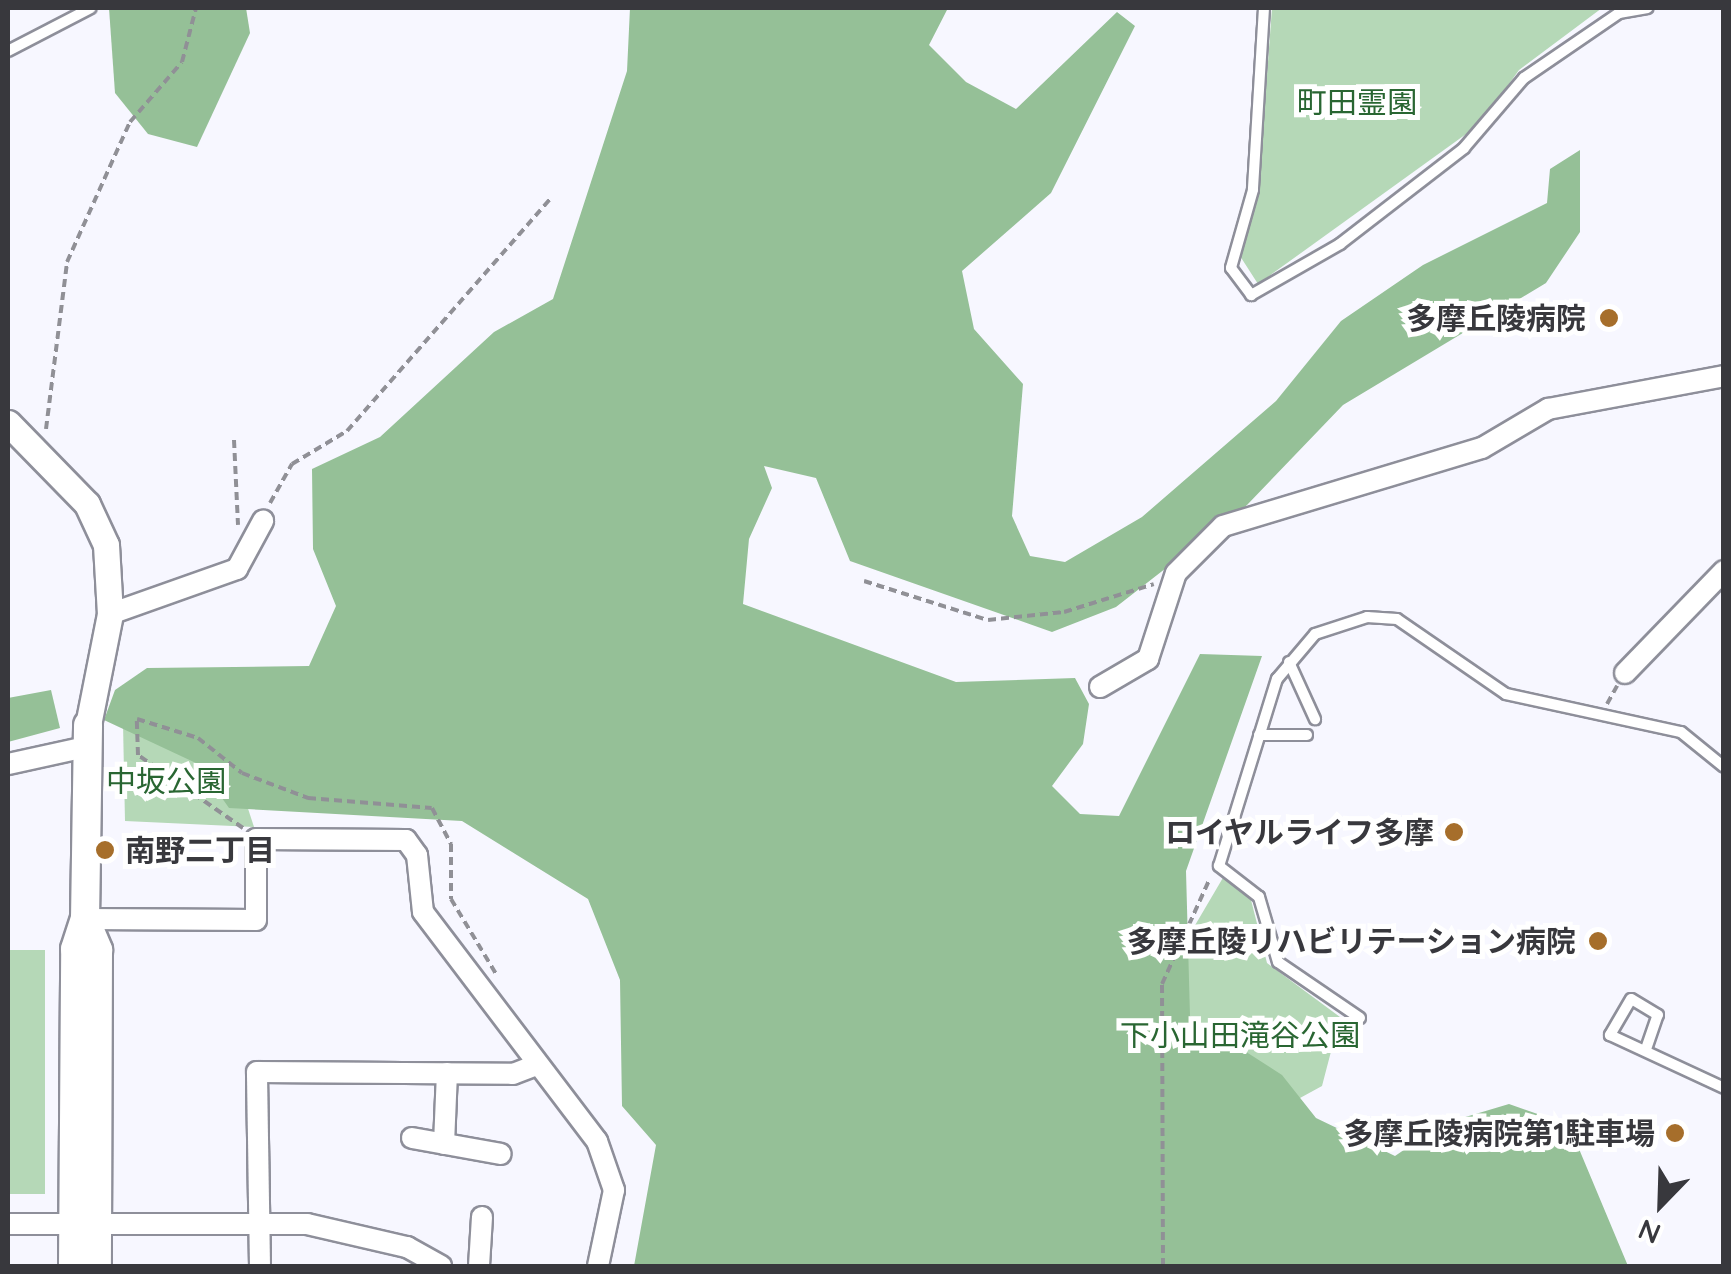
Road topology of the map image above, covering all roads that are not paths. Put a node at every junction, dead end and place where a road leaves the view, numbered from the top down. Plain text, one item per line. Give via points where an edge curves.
1 (91, 8) edge
2 (1264, 8) edge
3 (1648, 8) edge
4 (8, 50) edge
5 (1724, 376) edge
6 (8, 423) edge
7 (263, 521) road end
8 (1724, 571) edge
9 (110, 614) junction
10 (1288, 662) junction
11 (1626, 673) road end
12 (1100, 687) dead end
13 (1315, 719) dead end
14 (1260, 735) junction
15 (87, 736) junction
16 (1306, 736) dead end
17 (8, 764) edge
18 (1724, 767) edge
19 (85, 919) junction
20 (1360, 1018) dead end
21 (1646, 1049) junction
22 (537, 1065) junction
23 (446, 1074) junction
24 (1724, 1088) edge
25 (412, 1138) dead end
26 (444, 1144) junction
27 (501, 1154) dead end
28 (482, 1217) dead end
29 (8, 1224) edge
30 (85, 1225) junction
31 (256, 1226) junction
32 (73, 1266) edge
33 (97, 1266) edge
34 (260, 1266) edge
35 (441, 1266) edge
36 (479, 1266) edge
37 (598, 1266) edge

1 - 4 lane
2 - 3 lane via 1253,190 1232,268 1251,296 1340,244 1476,139 1524,78 1619,12
5 - 12 street via 1548,408 1482,448 1223,526 1176,574 1148,660
6 - 9 street via 98,524
7 - 9 street via 236,568
8 - 11 street
9 - 15 street
10 - 13 lane
10 - 14 lane
10 - 18 lane via 1338,622 1397,619 1506,694 1681,732
14 - 16 lane
14 - 20 lane via 1218,866 1259,897 1278,962
15 - 17 street
15 - 19 main road
19 - 22 street via 256,920 256,839 406,840 417,855 423,912
19 - 30 main road via 98,950
21 - 21 lane via 1610,1035 1631,999 1658,1015
21 - 24 lane
22 - 23 street
22 - 37 street via 598,1142 614,1190
23 - 26 street
23 - 31 street via 258,1072
25 - 26 street
26 - 27 street
28 - 36 street
29 - 30 street
30 - 31 street
30 - 32 main road
30 - 33 main road
31 - 34 street
31 - 35 street via 356,1230

